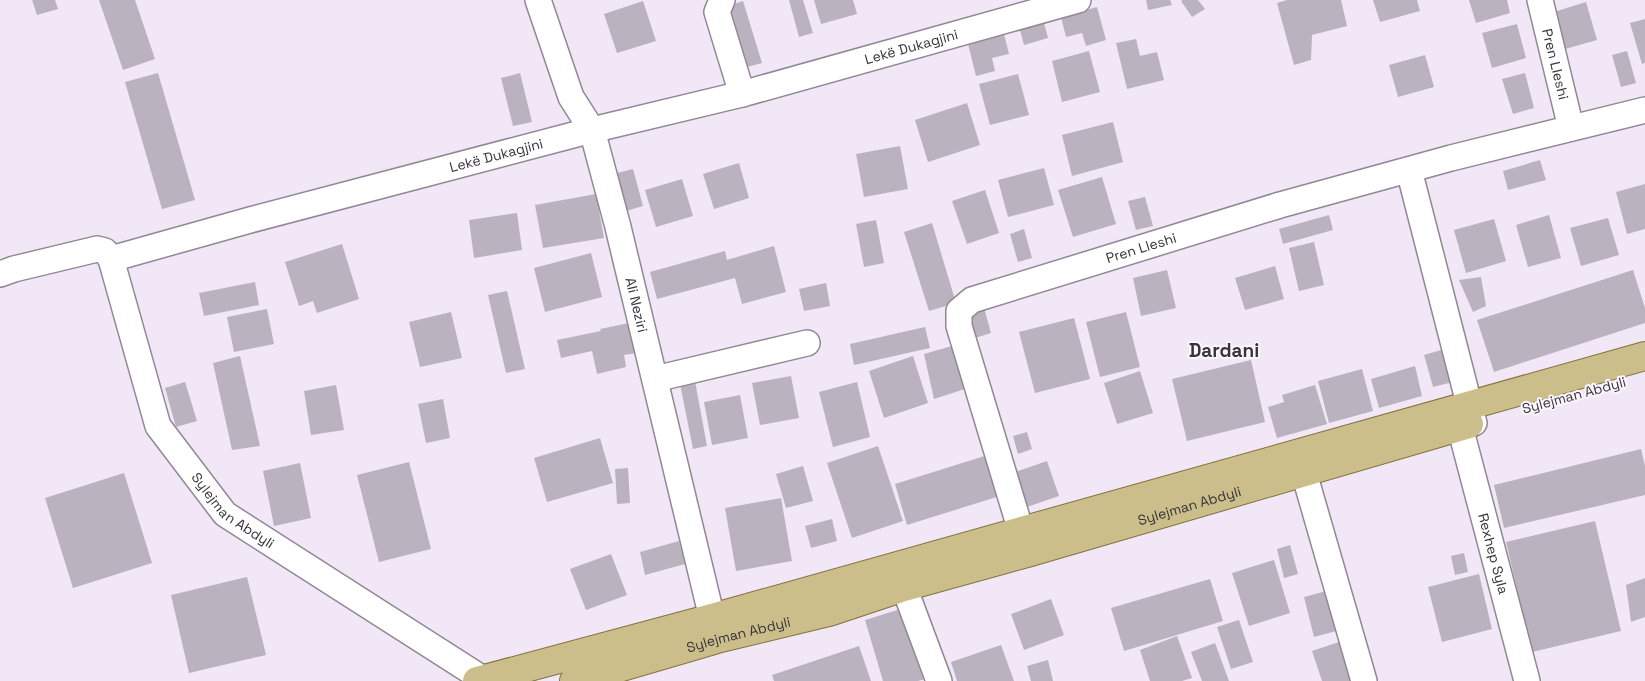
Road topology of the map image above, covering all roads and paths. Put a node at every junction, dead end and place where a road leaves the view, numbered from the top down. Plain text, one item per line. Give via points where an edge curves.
1 (538, 0) edge
2 (722, 0) edge
3 (1078, 0) edge
4 (1540, 0) edge
5 (742, 94) junction
6 (1645, 110) edge
7 (1571, 128) junction
8 (592, 130) junction
9 (1409, 170) junction
10 (104, 254) junction
11 (0, 274) edge
12 (807, 343) dead end
13 (1645, 356) edge
14 (1645, 376) edge
15 (655, 379) junction
16 (1468, 418) junction
17 (1304, 473) junction
18 (1024, 542) junction
19 (904, 587) junction
20 (712, 618) junction
21 (482, 680) edge
22 (574, 681) edge
23 (939, 681) edge
24 (1364, 681) edge
25 (1527, 681) edge

1 - 8 street, Ali Neziri via 571,97
2 - 5 street via 717,12
3 - 5 street, Lekë Dukagjini
4 - 7 street, Pren Lleshi
5 - 8 street, Lekë Dukagjini
6 - 7 street, Pren Lleshi
7 - 9 street, Pren Lleshi
8 - 10 street, Lekë Dukagjini via 250,220
8 - 15 street, Ali Neziri
9 - 16 street
9 - 18 street, Pren Lleshi via 1280,205 972,300 960,311 959,326
10 - 11 street
10 - 21 street, Sylejman Abdyli via 158,426 225,514
12 - 15 street
13 - 16 main road
14 - 16 main road, Sylejman Abdyli
15 - 20 street, Ali Neziri
16 - 17 main road, Sylejman Abdyli
16 - 18 main road
16 - 25 street, Rexhep Syla
17 - 18 main road, Sylejman Abdyli
17 - 24 street
18 - 19 main road, Sylejman Abdyli
18 - 20 main road
19 - 22 main road, Sylejman Abdyli via 829,612 717,639
19 - 23 street
20 - 21 main road

